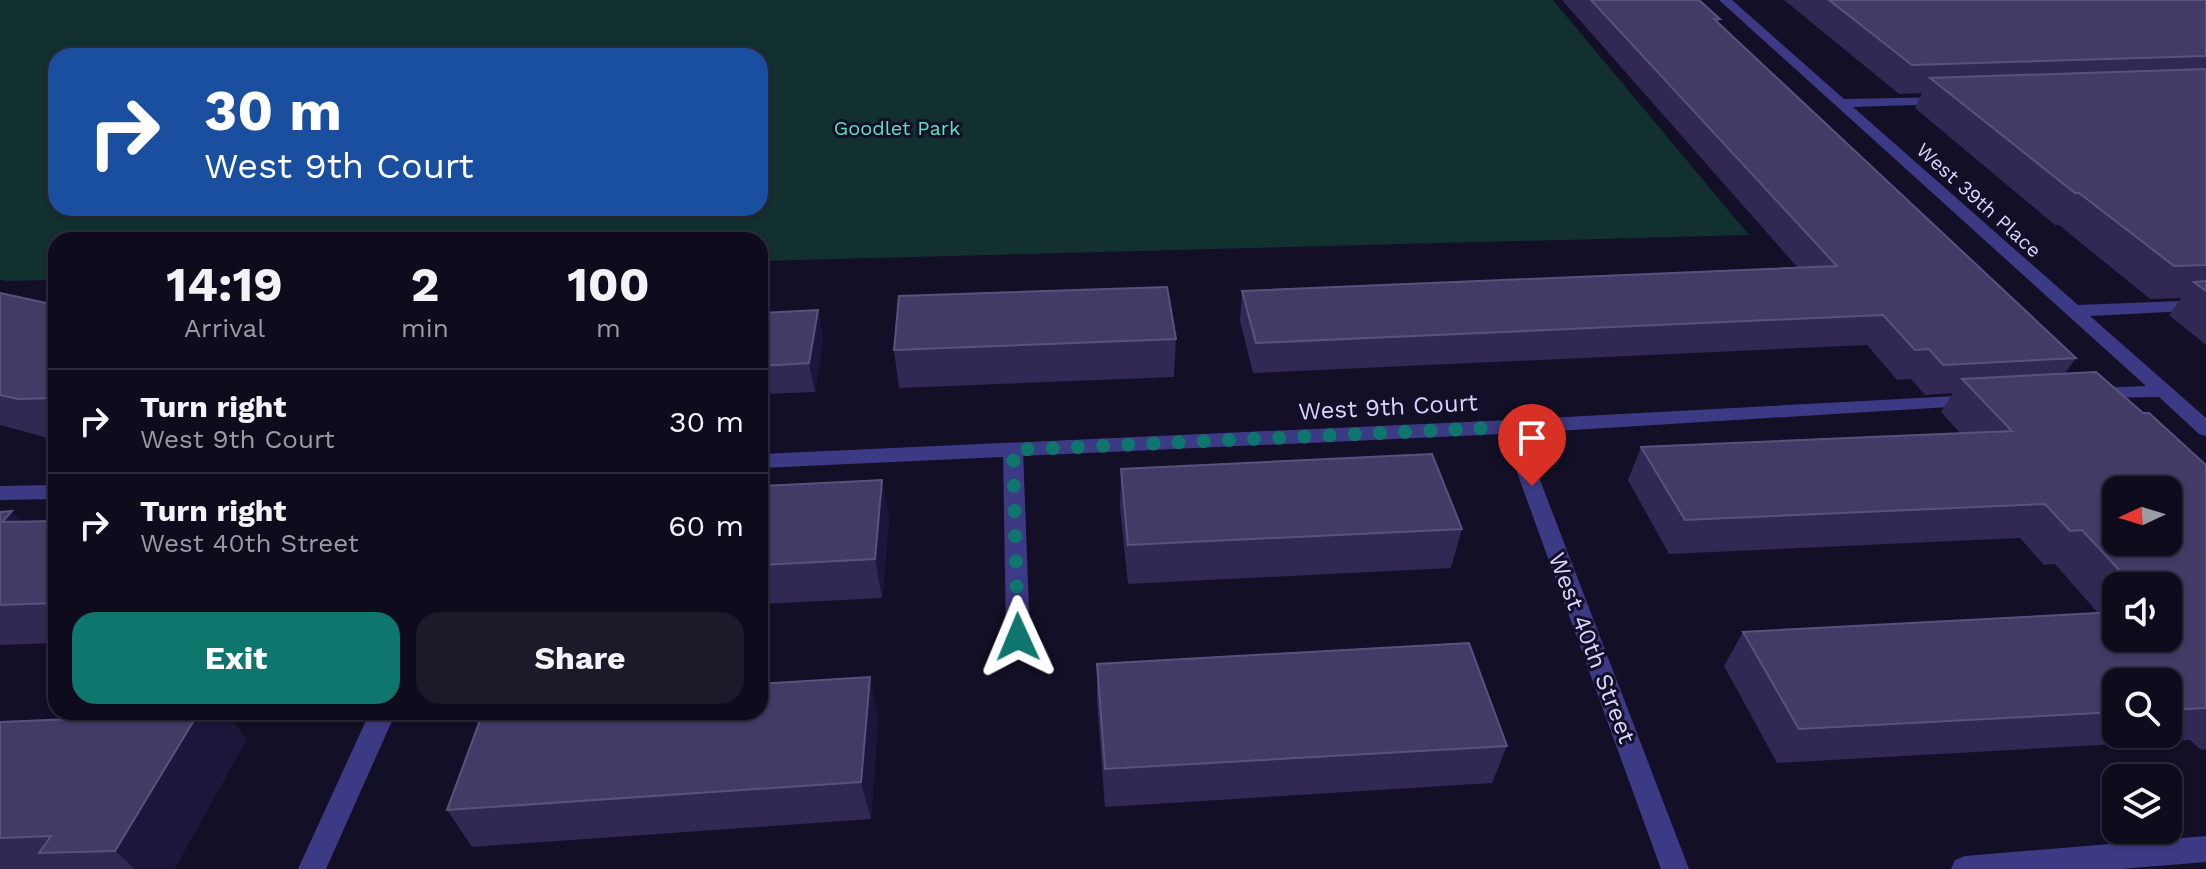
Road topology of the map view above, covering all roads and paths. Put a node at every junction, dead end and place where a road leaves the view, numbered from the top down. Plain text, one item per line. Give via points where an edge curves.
1 (1725, 0) edge
2 (1968, 99) edge
3 (1841, 103) junction
4 (2206, 305) edge
5 (2073, 311) junction
6 (2163, 391) junction
7 (2067, 396) edge
8 (1988, 400) edge
9 (1510, 427) junction
10 (2206, 429) edge
11 (1013, 450) junction
12 (768, 461) edge
13 (48, 492) edge
14 (0, 493) edge
15 (1018, 637) dead end
16 (379, 720) edge
17 (2206, 849) edge
18 (312, 869) edge
19 (1675, 869) edge
20 (1965, 869) edge

1 - 3 street, West 39th Place
2 - 3 street
3 - 5 street, West 39th Place
4 - 5 street
5 - 6 street, West 39th Place
6 - 7 street
6 - 10 street, West 39th Place
8 - 9 street, West 9th Court
9 - 11 street, West 9th Court
9 - 19 street, West 40th Street
11 - 12 street, West 9th Court
11 - 15 street
13 - 14 street
16 - 18 street
17 - 20 street

